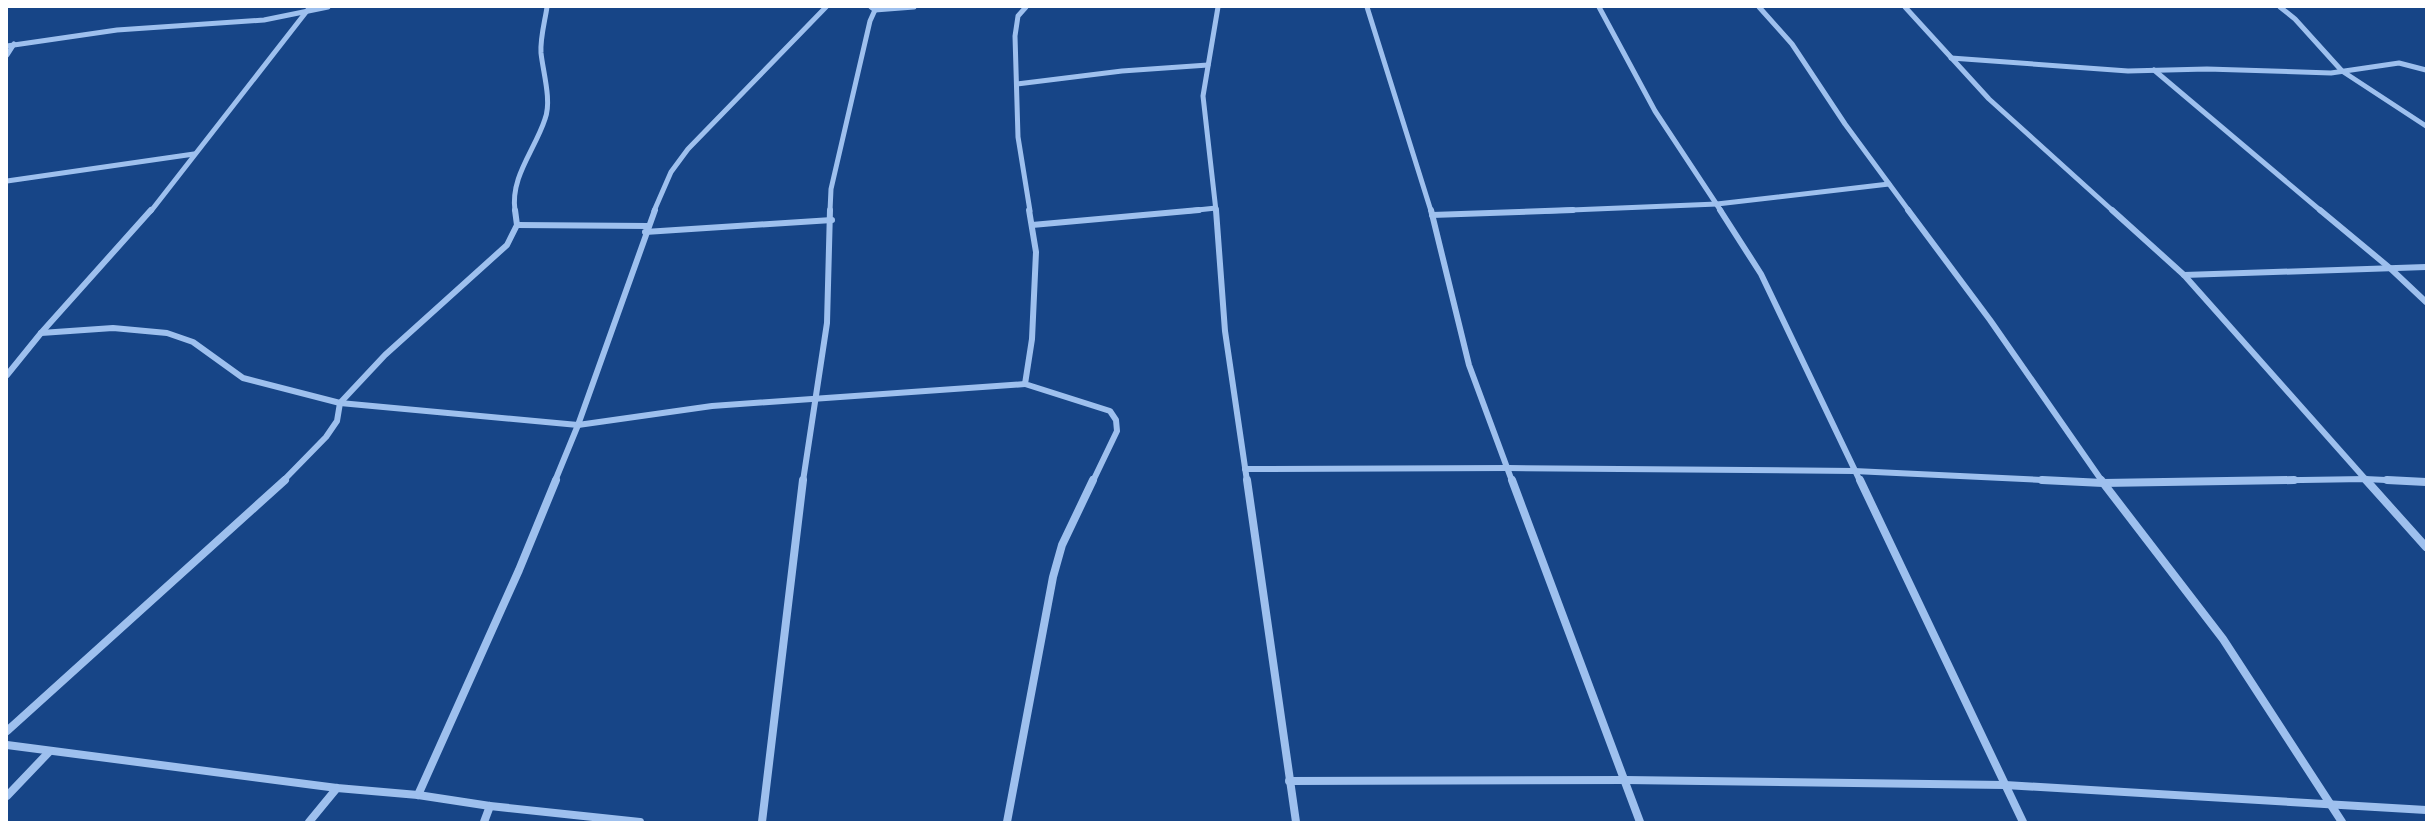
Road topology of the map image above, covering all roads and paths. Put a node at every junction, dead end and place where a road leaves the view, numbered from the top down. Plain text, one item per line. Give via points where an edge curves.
1 (310, 7) edge
2 (328, 7) edge
3 (547, 7) edge
4 (826, 7) edge
5 (914, 7) edge
6 (1026, 7) edge
7 (1218, 7) edge
8 (1367, 7) edge
9 (1599, 7) edge
10 (1759, 7) edge
11 (1905, 7) edge
12 (2280, 7) edge
13 (873, 8) edge
14 (304, 14) junction
15 (14, 44) junction
16 (7, 46) edge
17 (7, 55) edge
18 (1951, 58) junction
19 (1208, 65) junction
20 (2154, 70) junction
21 (2426, 70) edge
22 (2342, 71) junction
23 (1017, 84) junction
24 (2426, 126) edge
25 (194, 154) junction
26 (7, 181) edge
27 (1890, 184) junction
28 (1717, 204) junction
29 (1216, 208) junction
30 (1432, 215) junction
31 (832, 220) junction
32 (1032, 224) junction
33 (517, 225) junction
34 (647, 229) junction
35 (2426, 267) edge
36 (2391, 268) junction
37 (2184, 275) junction
38 (2426, 302) edge
39 (40, 333) junction
40 (7, 375) edge
41 (1025, 384) junction
42 (814, 400) junction
43 (340, 403) junction
44 (578, 425) junction
45 (1508, 468) junction
46 (1245, 470) junction
47 (1854, 471) junction
48 (2365, 479) junction
49 (2426, 482) edge
50 (2103, 483) junction
51 (2426, 547) edge
52 (7, 731) edge
53 (7, 745) edge
54 (49, 752) junction
55 (1625, 780) junction
56 (1289, 781) junction
57 (2005, 785) junction
58 (337, 788) junction
59 (418, 795) junction
60 (7, 796) edge
61 (490, 806) junction
62 (2330, 806) junction
63 (2426, 810) edge
64 (309, 822) edge
65 (484, 822) edge
66 (640, 822) edge
67 (762, 822) edge
68 (1007, 822) edge
69 (1296, 822) edge
70 (1640, 822) edge
71 (2022, 822) edge
72 (2342, 822) edge

1 - 14 street
2 - 14 street
3 - 33 street via 541,51 546,86 546,118 513,196
4 - 34 street via 688,149 670,172
5 - 13 street
6 - 23 street via 1015,23
7 - 19 street
8 - 30 street
9 - 28 street via 1625,60 1676,144
10 - 27 street via 1792,44 1845,124
11 - 18 street
12 - 22 street via 2295,19
13 - 31 street via 831,189
14 - 15 street via 250,22 97,32
14 - 25 street
15 - 16 street
15 - 17 street
18 - 20 street via 2099,70
18 - 37 street via 1988,98 2052,158 2144,236
19 - 23 street via 1122,71
19 - 29 street via 1203,96
20 - 22 street via 2242,69 2317,74
20 - 36 street
21 - 22 street via 2399,63
22 - 24 street
23 - 32 street via 1018,137
25 - 26 street
25 - 39 street via 137,228
27 - 28 street
27 - 50 street via 1990,320
28 - 30 street
28 - 47 street via 1761,274
29 - 32 street
29 - 46 street via 1225,331
30 - 45 street via 1470,365
31 - 34 street
31 - 42 street via 827,323
32 - 41 street via 1036,252 1032,338
33 - 34 street
33 - 43 street via 507,245 498,255 414,327
34 - 44 street
35 - 36 street
36 - 37 street
36 - 38 street
37 - 48 street
39 - 40 street
39 - 43 street via 133,329 185,338 243,378
41 - 42 street
41 - 68 street via 1110,411 1116,420 1117,430 1062,545 1053,577
42 - 44 street via 712,406
42 - 67 street
43 - 44 street
43 - 52 street via 341,410 337,422 299,467
44 - 59 street via 519,570
45 - 46 street
45 - 47 street
45 - 55 street
46 - 56 street
47 - 50 street
47 - 57 street
48 - 49 street
48 - 50 street
48 - 51 street
50 - 62 street via 2223,639
53 - 54 street
54 - 58 street
54 - 60 street
55 - 56 street
55 - 57 street
55 - 70 street
56 - 69 street
57 - 62 street
57 - 71 street
58 - 59 street
58 - 64 street
59 - 61 street
61 - 65 street
61 - 66 street
62 - 63 street
62 - 72 street

